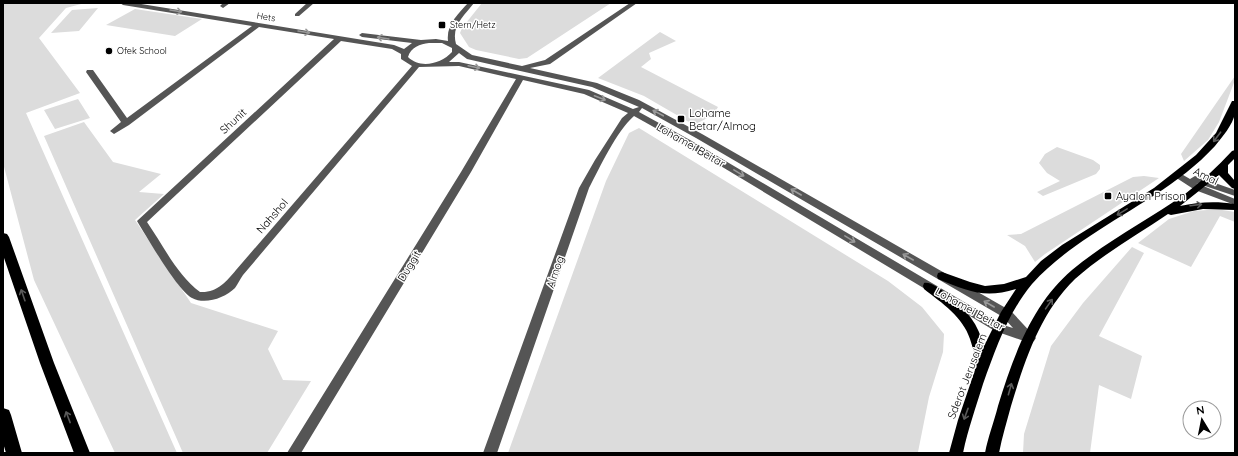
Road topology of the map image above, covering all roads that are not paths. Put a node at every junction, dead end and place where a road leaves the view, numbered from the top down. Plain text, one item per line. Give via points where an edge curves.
1 (123, 3) edge
2 (164, 3) edge
3 (311, 3) edge
4 (471, 3) edge
5 (634, 3) edge
6 (296, 15) dead end
7 (455, 24) junction
8 (258, 25) junction
9 (340, 38) junction
10 (425, 42) junction
11 (454, 47) junction
12 (405, 53) junction
13 (546, 62) junction
14 (435, 64) junction
15 (417, 65) junction
16 (516, 67) junction
17 (90, 72) dead end
18 (551, 75) junction
19 (521, 77) junction
20 (1235, 103) edge
21 (644, 106) junction
22 (633, 112) junction
23 (126, 123) junction
24 (114, 131) dead end
25 (1235, 153) edge
26 (1224, 165) junction
27 (1178, 175) junction
28 (1201, 185) junction
29 (1235, 186) edge
30 (1235, 193) edge
31 (1235, 202) edge
32 (1235, 207) edge
33 (1159, 215) junction
34 (142, 221) joint
35 (3, 237) edge
36 (942, 276) junction
37 (1031, 279) junction
38 (928, 286) junction
39 (1007, 314) junction
40 (999, 328) junction
41 (1030, 338) junction
42 (976, 386) junction
43 (3, 415) edge
44 (14, 453) edge
45 (82, 453) edge
46 (294, 453) edge
47 (490, 453) edge
48 (956, 453) edge
49 (992, 453) edge

1 -> 8 street, Hets
10 -> 2 street, Hets via 401,41
3 - 6 street
4 - 7 street
5 - 13 street
7 - 10 street
7 - 11 street via 450,33
8 -> 9 street, Hets
8 - 23 street
9 - 12 street, Hets via 399,48
9 - 34 street, Shunit
10 - 11 street, Hets via 444,42
10 - 12 street via 411,47
11 - 14 street via 456,52 449,59
11 - 16 street, Lohamei Beitar via 470,57
12 - 15 street via 404,57
13 - 16 street
13 - 18 street via 546,70
14 - 15 street, Lohamei Beitar
14 -> 19 street, Lohamei Beitar via 459,64
15 - 34 street, Nahshol via 240,271 230,286 215,294 196,295 186,286
16 - 18 street, Lohamei Beitar
17 - 23 street
18 - 21 street, Lohamei Beitar via 594,85
19 -> 22 street, Lohamei Beitar via 586,92
19 - 46 street, Duggit via 466,172
20 -> 27 main road, Sderot Jerusalem via 1218,137
21 - 22 street, Almog
36 -> 21 street, Lohamei Beitar
22 -> 38 street, Lohamei Beitar
22 - 47 street, Almog via 625,120 584,188 544,307
23 - 24 street
25 - 26 main road
26 - 28 main road
26 - 29 main road via 1223,174
27 - 28 street, Amal
27 -> 37 main road, Sderot Jerusalem via 1067,247 1044,264
28 - 30 street, Amal
28 - 31 street, Amal
28 - 33 main road
33 -> 32 main road via 1197,205
41 -> 33 main road via 1042,314 1069,278 1118,241
45 -> 35 highway via 47,364
36 - 37 main road via 982,290 1007,289
39 -> 36 street, Lohamei Beitar
37 - 39 main road, Sderot Jerusalem via 1014,300
38 - 40 street, Lohamei Beitar
38 - 42 main road via 957,309 972,326 982,362
39 - 40 main road, Sderot Jerusalem
39 - 41 street, Lohamei Beitar
40 - 41 street, Lohamei Beitar
40 - 42 main road, Sderot Jerusalem via 988,350
49 -> 41 main road via 1018,363
42 -> 48 main road, Sderot Jerusalem via 961,427
43 - 44 highway

